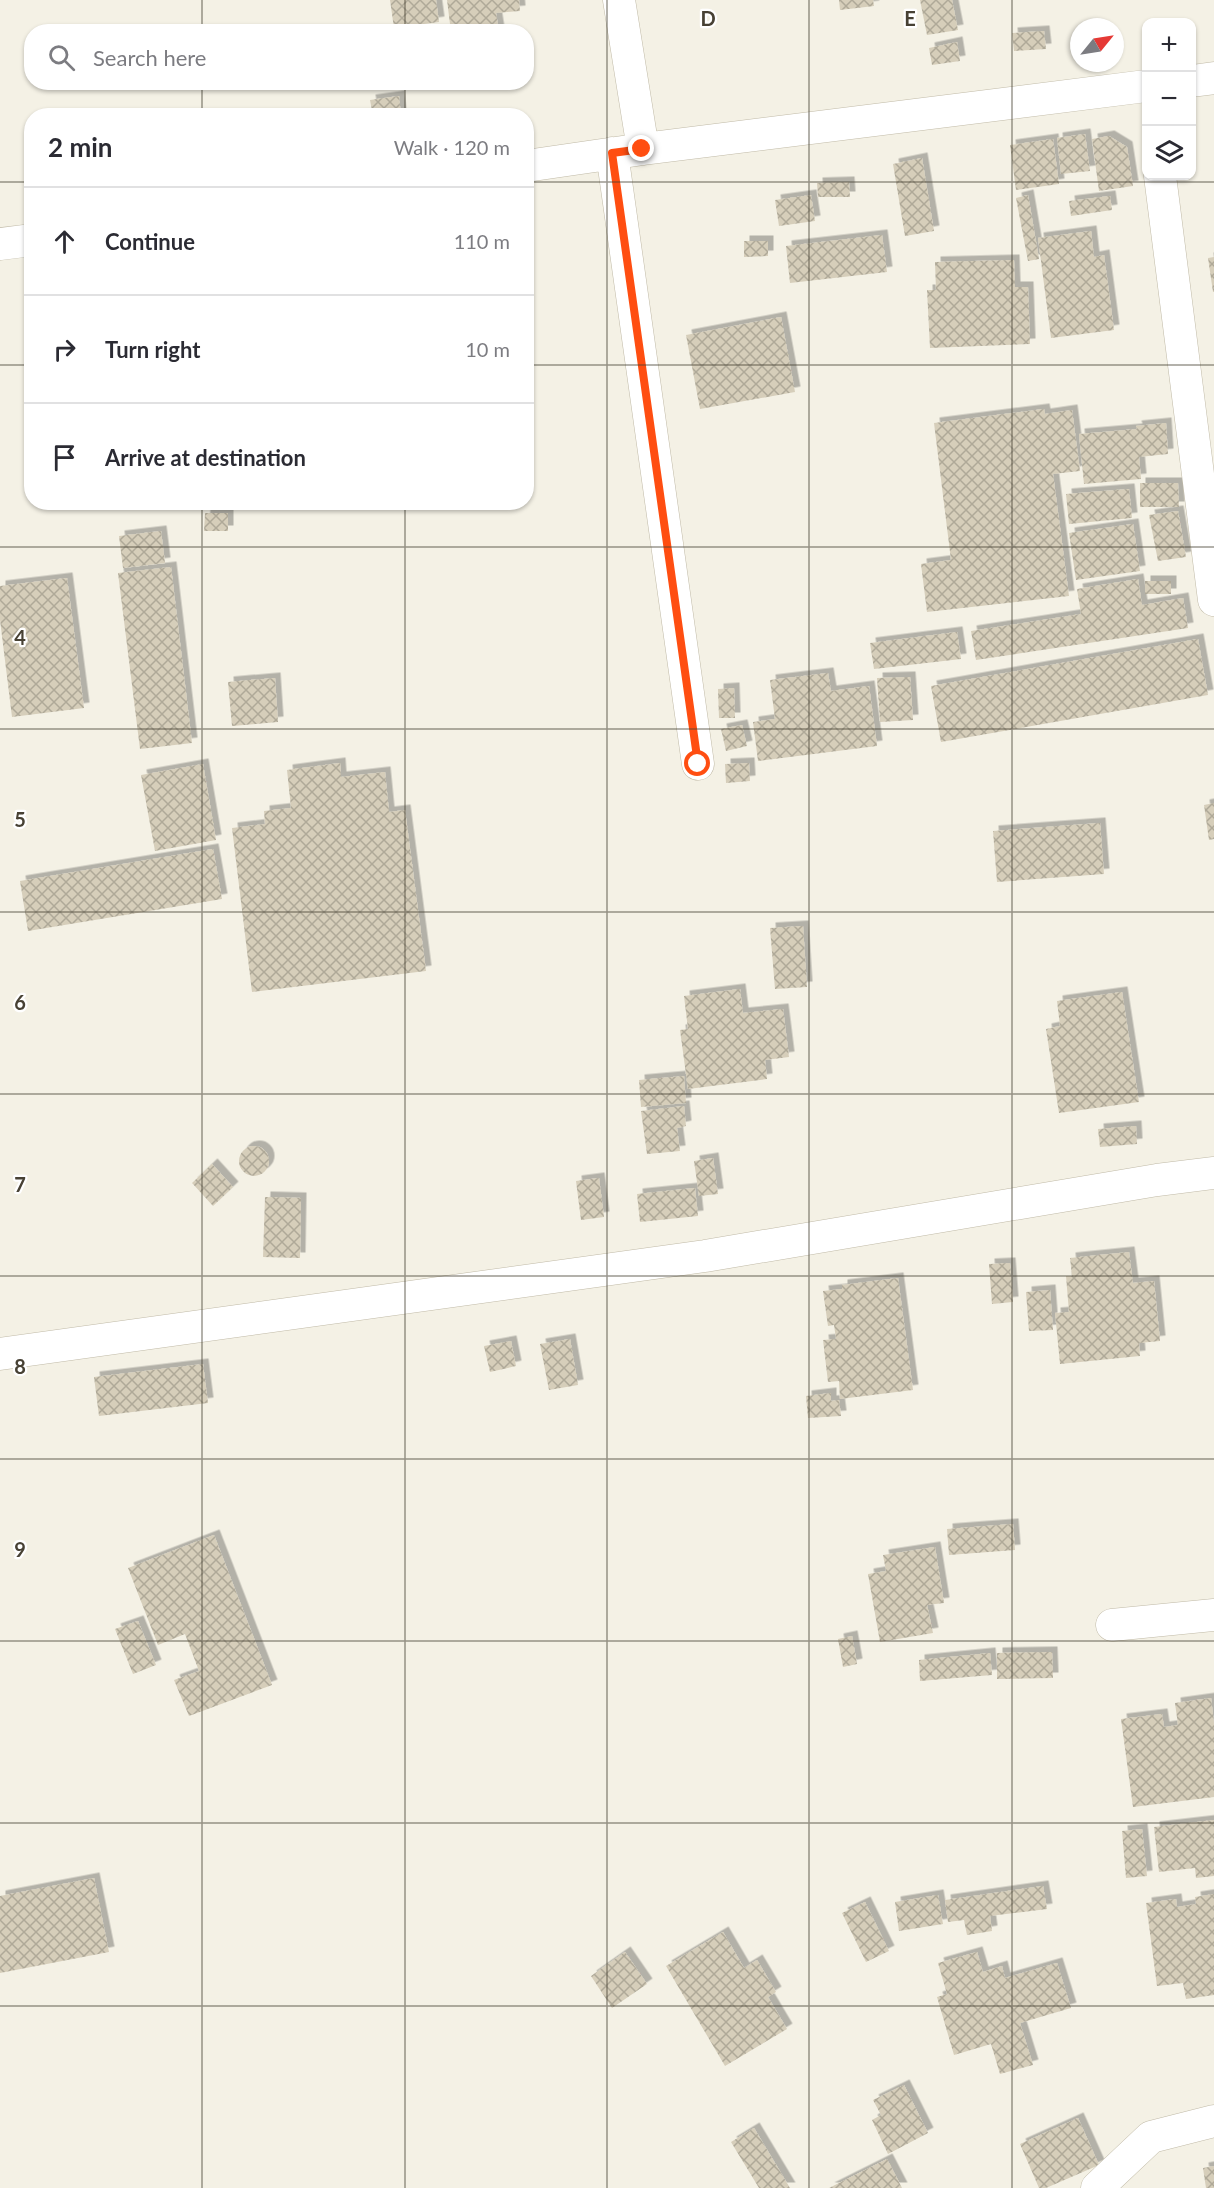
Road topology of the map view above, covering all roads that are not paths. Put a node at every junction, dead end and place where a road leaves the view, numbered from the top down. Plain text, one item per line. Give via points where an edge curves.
1 (619, 0) edge
2 (1214, 78) edge
3 (1196, 80) edge
4 (1142, 86) edge
5 (642, 149) junction
6 (612, 153) junction
7 (534, 165) edge
8 (1161, 180) edge
9 (24, 241) edge
10 (0, 244) edge
11 (1214, 600) edge
12 (698, 764) dead end
13 (1214, 1173) edge
14 (5, 1350) edge
15 (1214, 1615) edge
16 (1112, 1625) dead end
17 (1214, 2121) edge
18 (1096, 2188) edge

1 - 5 street
2 - 3 street
4 - 5 street
5 - 6 street
6 - 7 street
6 - 12 street
8 - 11 street
9 - 10 street
13 - 14 street via 705,1256
15 - 16 street
17 - 18 street via 1151,2137

